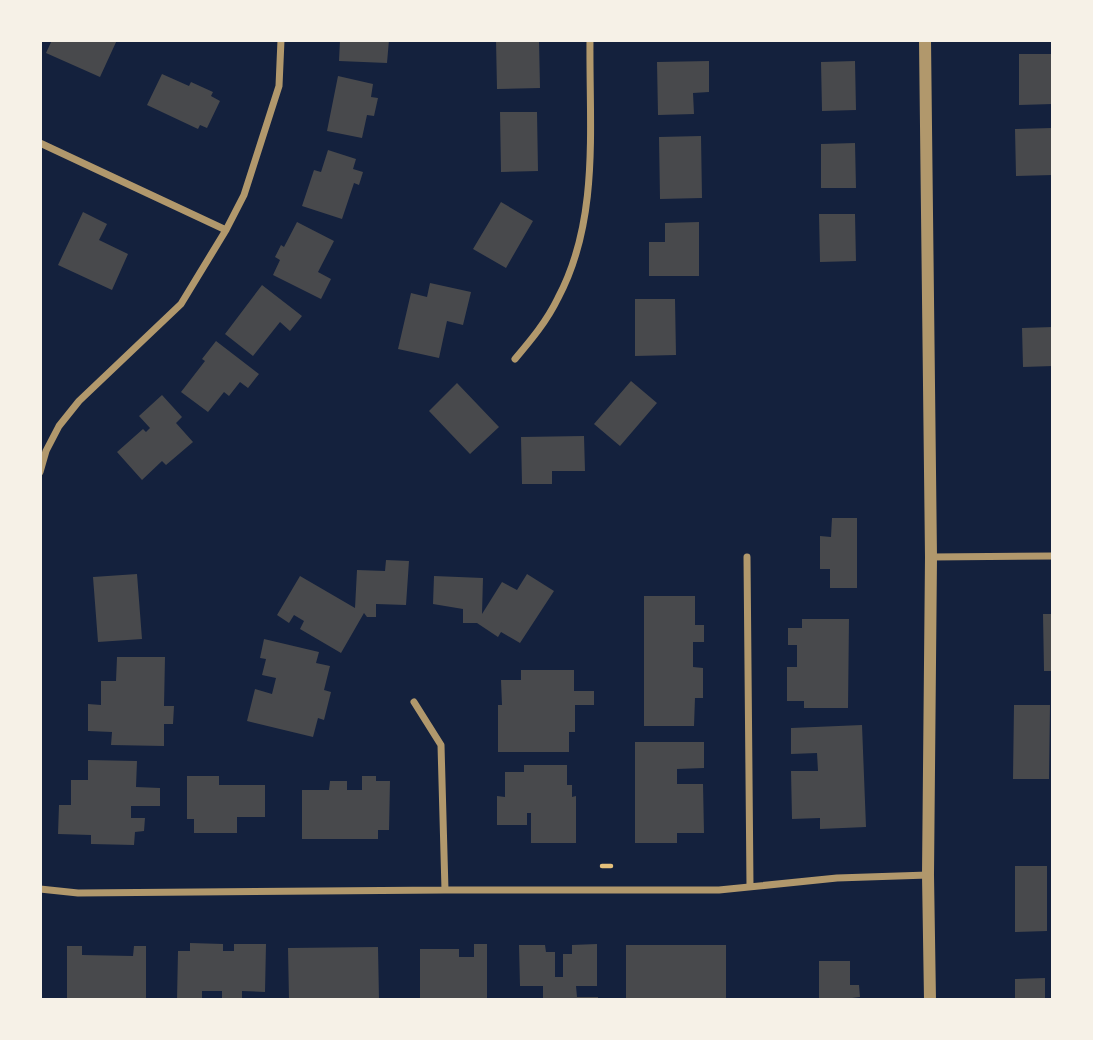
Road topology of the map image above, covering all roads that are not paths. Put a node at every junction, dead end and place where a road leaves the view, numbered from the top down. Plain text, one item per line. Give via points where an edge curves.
1 (281, 40) edge
2 (590, 40) edge
3 (925, 40) edge
4 (40, 143) edge
5 (226, 230) junction
6 (514, 359) dead end
7 (40, 472) edge
8 (1053, 556) edge
9 (747, 557) dead end
10 (931, 557) junction
11 (414, 702) dead end
12 (928, 875) junction
13 (750, 886) junction
14 (40, 889) edge
15 (445, 890) junction
16 (930, 1000) edge

1 - 5 street via 279,86 244,195
2 - 6 street via 589,192 584,229 558,299
3 - 10 street
4 - 5 street
5 - 7 street via 181,304 79,401 59,426
8 - 10 street
9 - 13 street
10 - 12 street
11 - 15 street via 441,745
12 - 13 street
12 - 16 street
13 - 15 street via 719,891
14 - 15 street via 78,893

